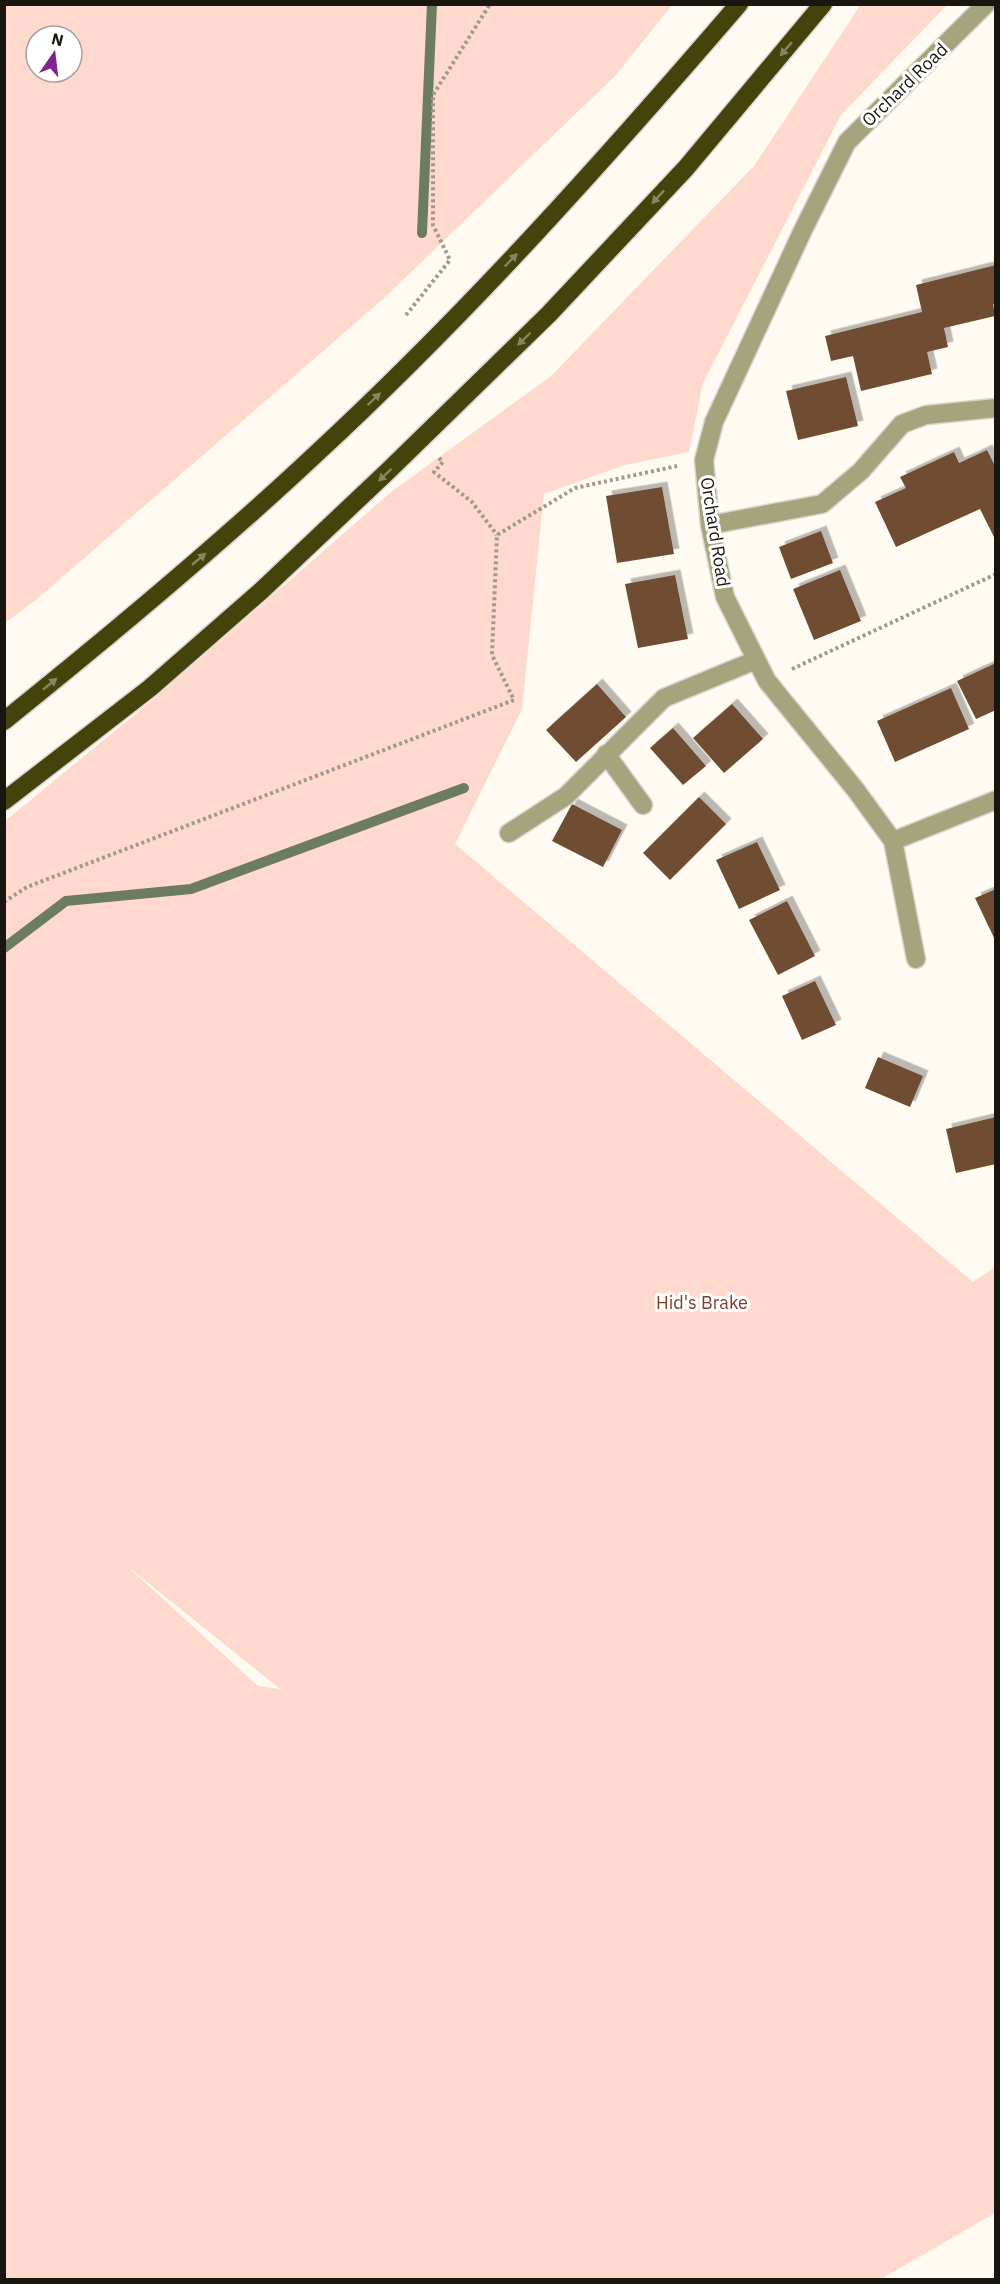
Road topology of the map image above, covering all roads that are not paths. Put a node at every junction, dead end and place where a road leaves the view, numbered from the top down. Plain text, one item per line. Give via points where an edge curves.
1 (739, 4) edge
2 (823, 4) edge
3 (986, 4) edge
4 (996, 408) edge
5 (710, 525) junction
6 (756, 660) junction
7 (4, 721) edge
8 (606, 754) junction
9 (996, 800) edge
10 (4, 801) edge
11 (644, 805) dead end
12 (509, 833) dead end
13 (893, 841) junction
14 (916, 958) dead end

7 -> 1 highway via 210,550 417,357 647,112
2 -> 10 highway via 686,168 549,315 397,463 261,591 158,680
3 - 5 street, Orchard Road via 847,142 714,422 704,460
4 - 5 street via 926,415 902,424 861,471 822,504
5 - 6 street, Orchard Road via 725,597
6 - 8 street via 664,698
6 - 13 street, Orchard Road via 767,681
8 - 11 street
8 - 12 street via 566,796
9 - 13 street
13 - 14 street

